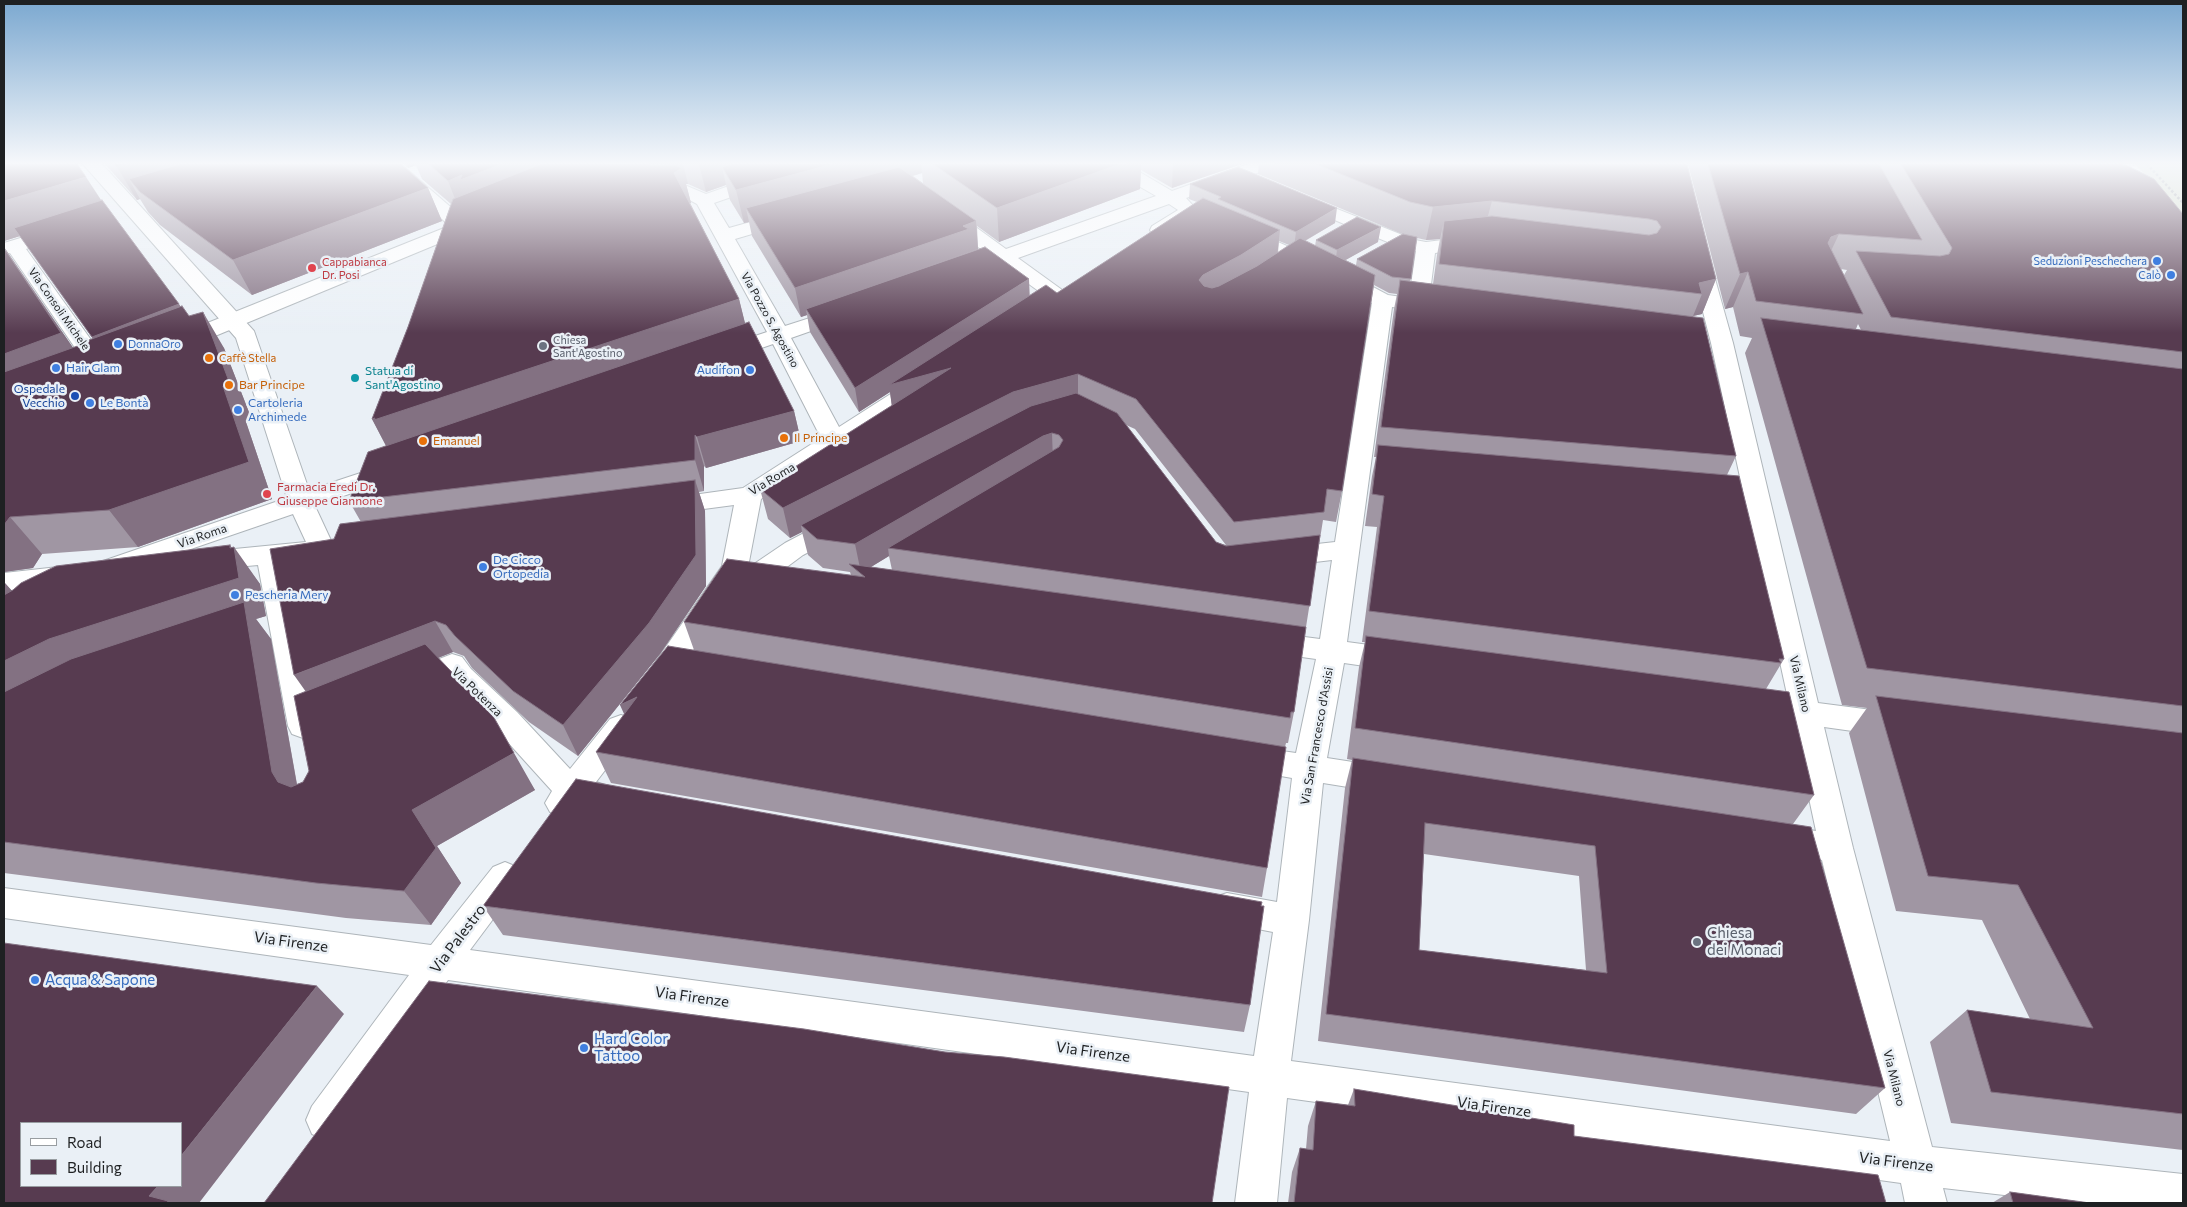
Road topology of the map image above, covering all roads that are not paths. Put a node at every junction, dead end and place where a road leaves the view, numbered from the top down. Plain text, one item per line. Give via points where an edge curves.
1 (130, 220) edge
2 (456, 220) edge
3 (478, 220) edge
4 (714, 220) edge
5 (778, 220) edge
6 (953, 220) edge
7 (1140, 220) edge
8 (1171, 220) edge
9 (1350, 220) edge
10 (1354, 222) junction
11 (77, 226) edge
12 (462, 227) junction
13 (1232, 229) edge
14 (1693, 231) edge
15 (723, 236) junction
16 (1140, 243) edge
17 (1493, 243) edge
18 (9, 247) edge
19 (1426, 248) junction
20 (1003, 256) junction
21 (1287, 262) junction
22 (1359, 262) edge
23 (948, 276) edge
24 (1336, 276) junction
25 (1058, 296) edge
26 (1383, 300) junction
27 (865, 305) edge
28 (1418, 305) junction
29 (1448, 308) edge
30 (232, 321) junction
31 (779, 335) junction
32 (156, 351) edge
33 (707, 360) edge
34 (942, 370) edge
35 (104, 372) edge
36 (834, 440) junction
37 (414, 463) edge
38 (749, 495) junction
39 (301, 503) junction
40 (640, 509) edge
41 (862, 513) edge
42 (1347, 550) junction
43 (270, 556) junction
44 (1261, 560) edge
45 (749, 569) junction
46 (95, 571) junction
47 (802, 577) edge
48 (4, 582) edge
49 (57, 599) edge
50 (282, 623) junction
51 (254, 632) dead end
52 (1244, 639) edge
53 (1332, 651) junction
54 (1421, 663) edge
55 (390, 690) edge
56 (1728, 704) edge
57 (1807, 714) junction
58 (1916, 728) edge
59 (314, 732) edge
60 (1221, 754) edge
61 (1309, 768) junction
62 (1417, 785) edge
63 (571, 791) junction
64 (629, 801) edge
65 (1748, 835) edge
66 (1836, 848) junction
67 (1195, 902) edge
68 (4, 903) edge
69 (1292, 920) junction
70 (440, 962) junction
71 (1270, 1076) junction
72 (307, 1147) edge
73 (1916, 1164) junction
74 (2183, 1195) edge
75 (1256, 1203) edge
76 (1926, 1203) edge

1 - 30 street
2 - 12 street
3 - 12 street
4 - 15 street, Via Pozzo S. Agostino
5 - 15 street
6 - 20 street
7 - 20 street
8 - 16 street
9 - 10 street
10 - 19 street via 1389,245
10 - 21 street
11 - 18 street
12 - 30 street
13 - 21 street
14 - 57 street, Via Milano via 1694,268 1722,343 1748,499
15 - 31 street, Via Pozzo S. Agostino
17 - 19 street
18 - 35 street, Via Consoli Michele
19 - 28 street
20 - 23 street
20 - 25 street
21 - 24 street
22 - 24 street
24 - 26 street
26 - 28 street
26 - 42 street, Via San Francesco d'Assisi via 1369,466
27 - 31 street
28 - 29 street
30 - 32 street
30 - 39 street via 246,336
31 - 33 street
31 - 36 street, Via Pozzo S. Agostino
34 - 36 street, Via Roma
36 - 38 street, Via Roma
37 - 39 street, Via Roma
38 - 40 street, Via Roma
38 - 45 street, Via Palestro
39 - 43 street, Via Roma via 332,548
39 - 46 street, Via Roma
41 - 45 street
42 - 44 street
42 - 53 street, Via San Francesco d'Assisi
43 - 46 street, Via Roma
43 - 50 street
45 - 47 street
45 - 63 street, Via Palestro via 687,665
46 - 48 street, Via Roma
46 - 49 street
50 - 51 street
50 - 59 street
52 - 53 street
53 - 54 street
53 - 61 street, Via San Francesco d'Assisi
55 - 63 street, Via Potenza via 452,664 461,678 506,720
56 - 57 street
57 - 58 street
57 - 66 street, Via Milano
60 - 61 street
61 - 62 street
61 - 69 street, Via San Francesco d'Assisi
63 - 64 street
63 - 70 street, Via Palestro
65 - 66 street
66 - 73 street, Via Milano
67 - 69 street
68 - 70 street, Via Firenze
69 - 71 street, Via San Francesco d'Assisi
70 - 71 street, Via Firenze
70 - 72 street, Via Palestro
71 - 73 street, Via Firenze
71 - 75 street, Via San Francesco d'Assisi
73 - 74 street, Via Firenze
73 - 76 street, Via Milano

